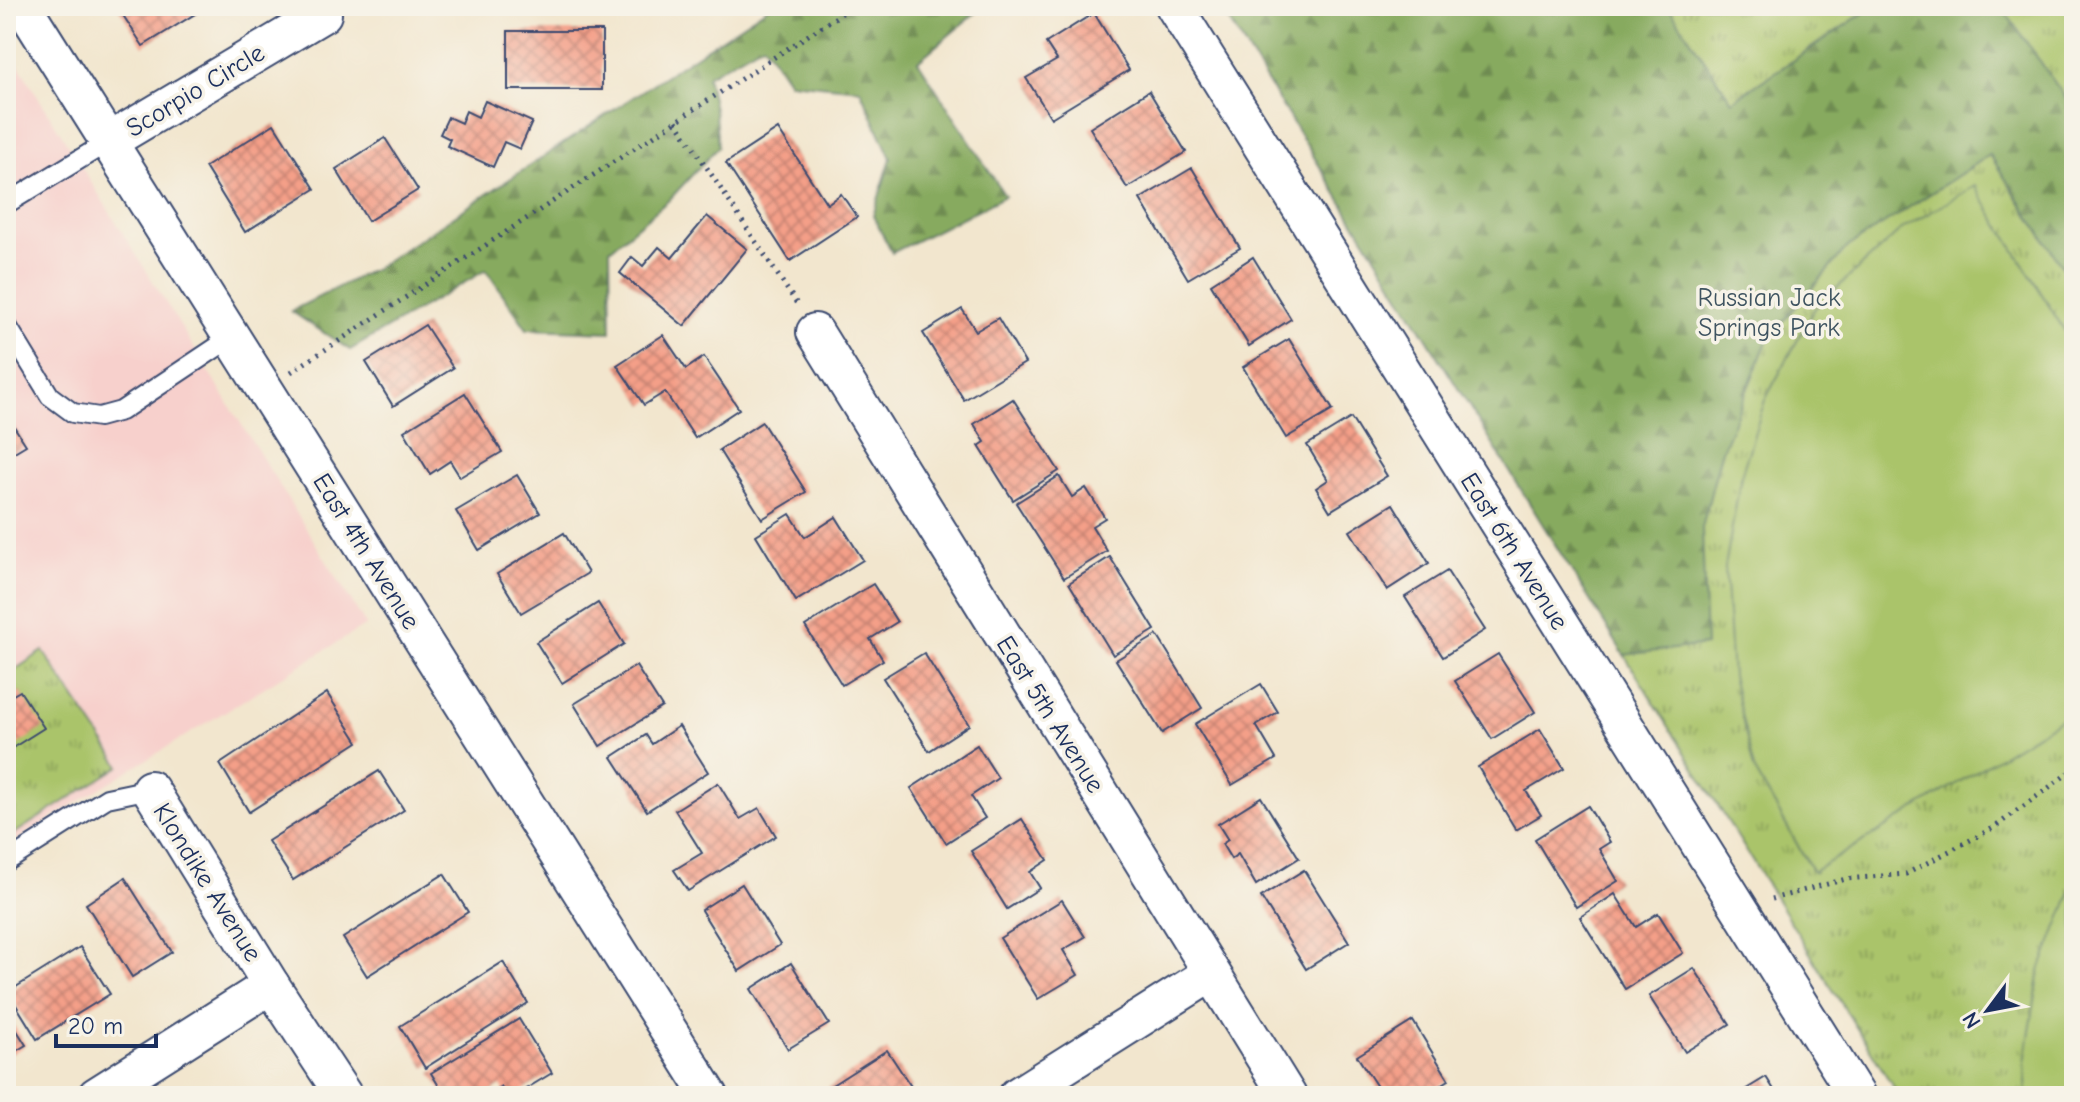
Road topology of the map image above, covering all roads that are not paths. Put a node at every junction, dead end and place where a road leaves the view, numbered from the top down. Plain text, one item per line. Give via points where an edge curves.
1 (23, 6) edge
2 (1174, 6) edge
3 (323, 14) dead end
4 (108, 142) junction
5 (6, 204) edge
6 (6, 324) edge
7 (815, 332) road end
8 (232, 337) junction
9 (150, 789) joint
10 (6, 862) edge
11 (1210, 974) junction
12 (271, 985) junction
13 (96, 1096) edge
14 (344, 1096) edge
15 (710, 1096) edge
16 (1017, 1096) edge
17 (1288, 1096) edge
18 (1857, 1096) edge

1 - 4 street, East 4th Avenue
2 - 18 street, East 6th Avenue
3 - 4 street, Scorpio Circle
4 - 5 lane
4 - 8 street, East 4th Avenue
6 - 8 lane via 50,396 73,413 99,417 121,411
7 - 11 street, East 5th Avenue
8 - 15 street, East 4th Avenue
9 - 10 lane via 107,798
9 - 12 street, Klondike Avenue
11 - 16 street
11 - 17 street, East 5th Avenue
12 - 13 street
12 - 14 street, Klondike Avenue

